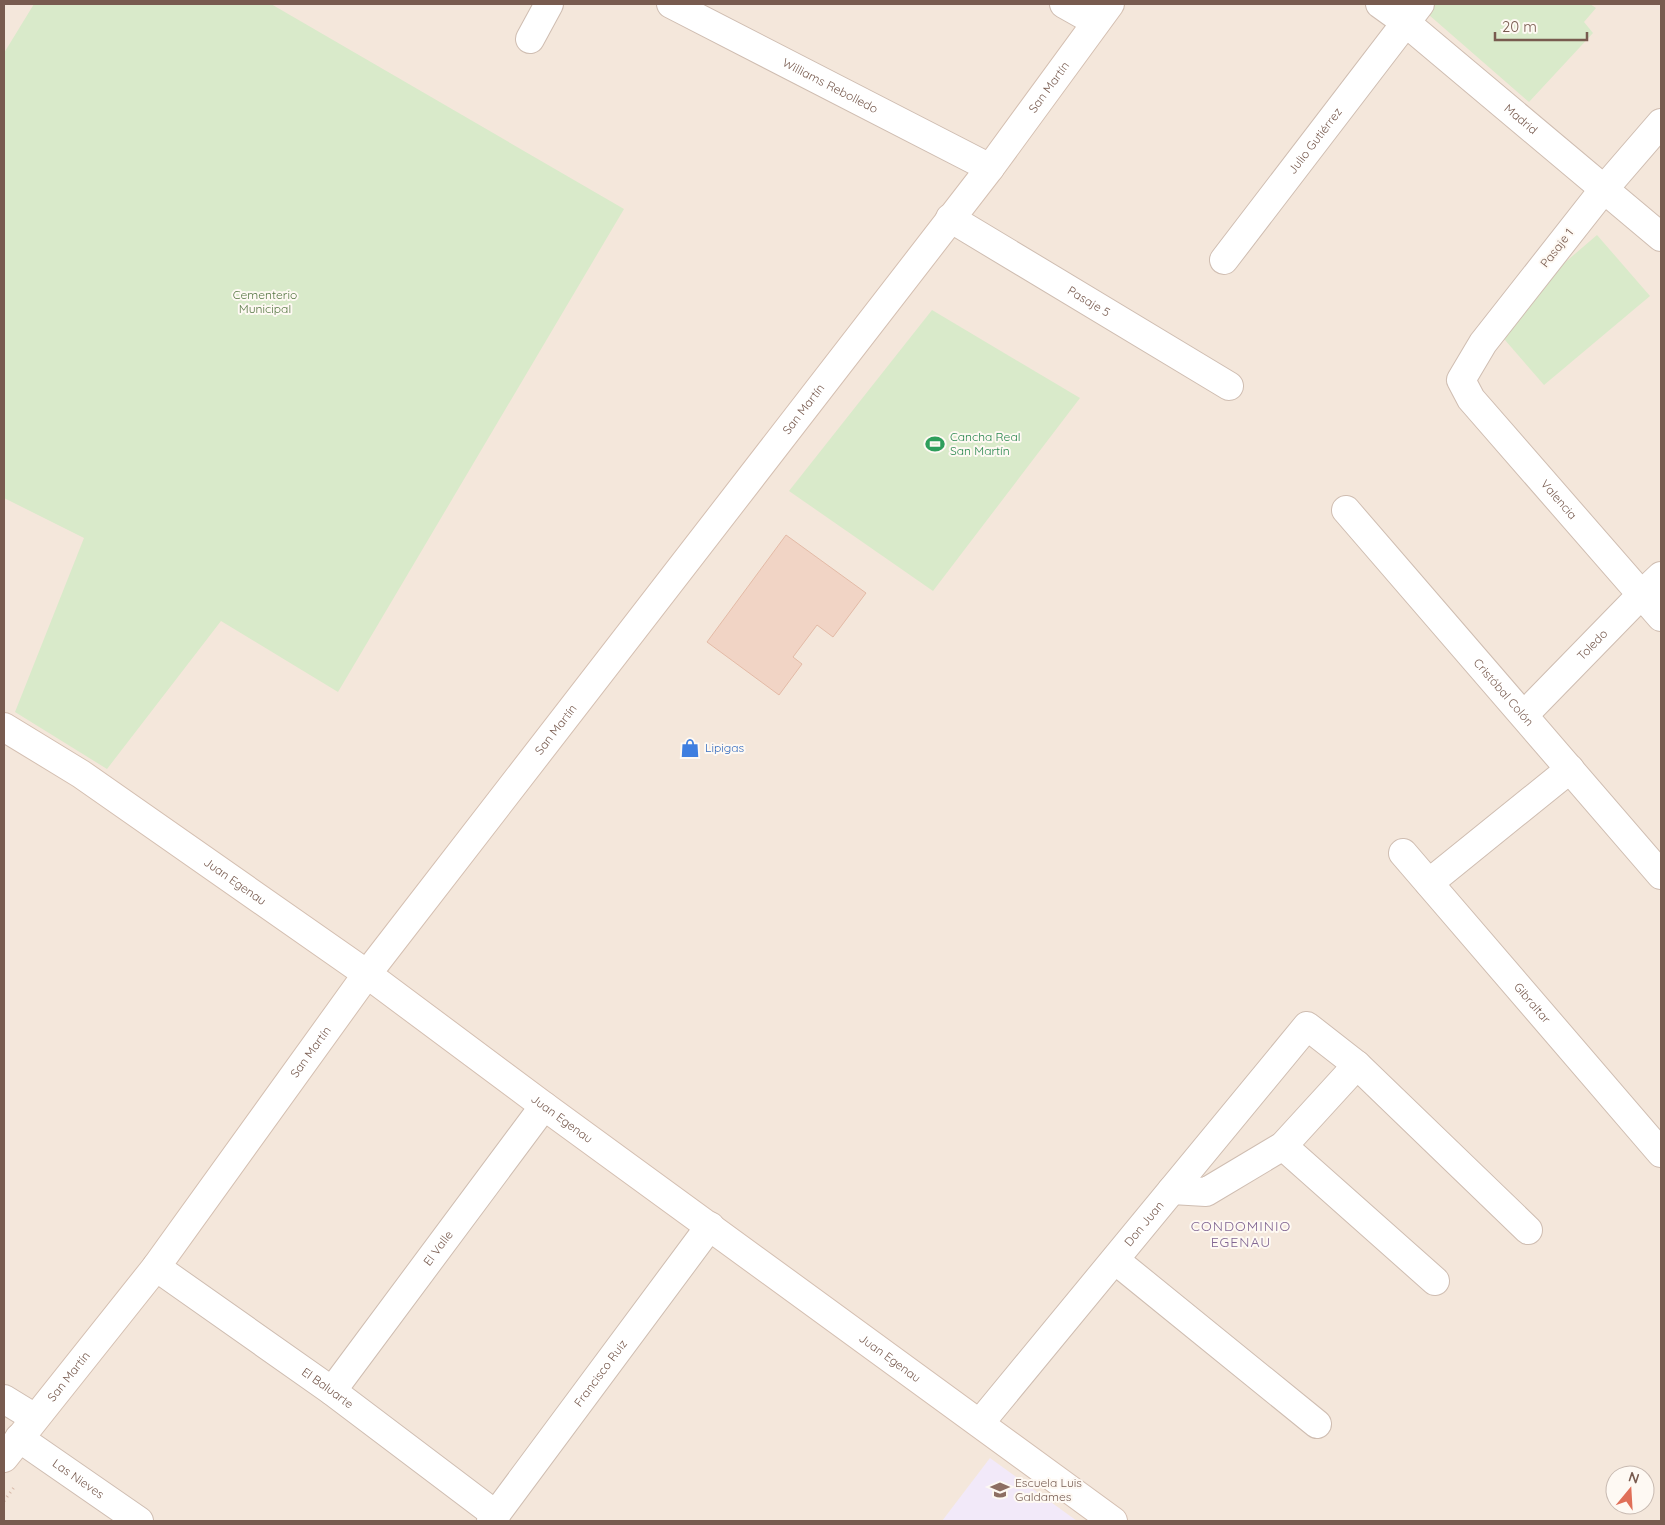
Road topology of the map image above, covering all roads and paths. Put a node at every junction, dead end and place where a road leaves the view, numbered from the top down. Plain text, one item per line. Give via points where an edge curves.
1 (549, 4) edge
2 (671, 4) edge
3 (1064, 4) edge
4 (1380, 4) edge
5 (1103, 13) edge
6 (1412, 13) edge
7 (530, 39) dead end
8 (1661, 123) edge
9 (990, 168) junction
10 (1604, 189) junction
11 (950, 218) junction
12 (1661, 237) edge
13 (1224, 260) dead end
14 (1461, 380) joint
15 (1229, 386) dead end
16 (1346, 510) dead end
17 (1661, 576) edge
18 (1641, 595) junction
19 (1661, 617) edge
20 (1524, 715) junction
21 (4, 727) edge
22 (1570, 769) junction
23 (1403, 854) dead end
24 (1661, 875) edge
25 (1429, 884) junction
26 (367, 974) junction
27 (1357, 1065) junction
28 (544, 1106) junction
29 (1282, 1146) junction
30 (1661, 1152) edge
31 (1172, 1190) junction
32 (710, 1226) junction
33 (1528, 1230) dead end
34 (1115, 1260) junction
35 (156, 1267) junction
36 (1435, 1281) dead end
37 (332, 1391) junction
38 (4, 1399) edge
39 (980, 1423) junction
40 (1317, 1424) dead end
41 (19, 1438) edge
42 (494, 1518) edge
43 (139, 1521) edge
44 (1113, 1521) edge

1 - 7 street
2 - 9 street, Williams Rebolledo
3 - 5 street
4 - 6 street, Madrid
5 - 9 street, San Martín
6 - 10 street, Madrid
6 - 13 street, Julio Gutiérrez
8 - 10 street, Pasaje 1
9 - 11 street, San Martín
10 - 12 street, Madrid
10 - 14 street, Pasaje 1 via 1483,343
11 - 15 street, Pasaje 5
11 - 26 street, San Martín
14 - 18 street, Valencia via 1470,399
16 - 20 street, Cristóbal Colón
17 - 18 street, Toledo
18 - 19 street, Valencia
18 - 20 street, Toledo
20 - 22 street, Cristóbal Colón
21 - 26 street, Juan Egenau via 81,774
22 - 24 street, Cristóbal Colón
22 - 25 street
23 - 25 street, Gibraltar
25 - 30 street, Gibraltar
26 - 28 street, Juan Egenau
26 - 35 street, San Martín
27 - 29 street
27 - 31 street, Don Juan via 1307,1026
27 - 33 street
28 - 32 street, Juan Egenau
28 - 37 street, El Valle
29 - 31 street via 1206,1192
29 - 36 street
31 - 34 street, Don Juan
32 - 39 street, Juan Egenau
32 - 42 street, Francisco Ruiz
34 - 39 street, Don Juan
34 - 40 street
35 - 37 street, El Baluarte
35 - 41 street, San Martín
37 - 42 street, El Baluarte
38 - 41 street, Las Nieves
39 - 44 street, Juan Egenau
41 - 43 street, Las Nieves

